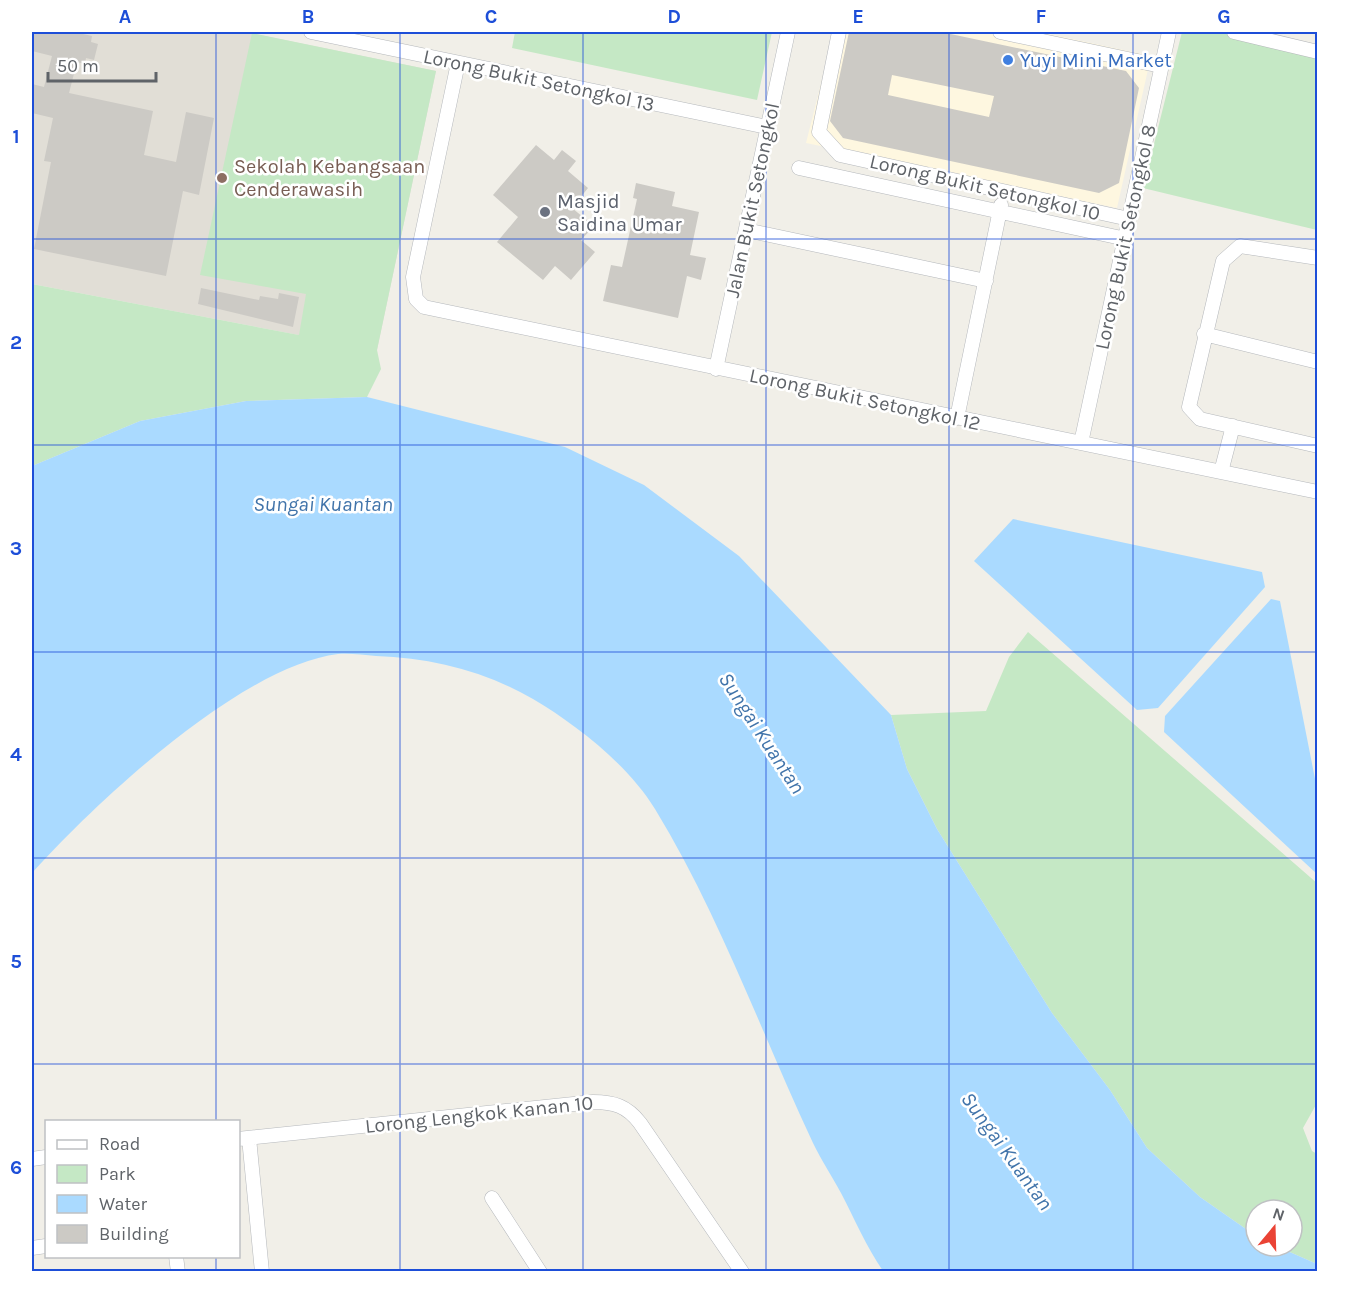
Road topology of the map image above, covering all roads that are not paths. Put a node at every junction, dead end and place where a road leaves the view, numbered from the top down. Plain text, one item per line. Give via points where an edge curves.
1 (310, 32) edge
2 (788, 32) edge
3 (839, 32) edge
4 (1000, 32) edge
5 (1169, 32) edge
6 (1234, 32) edge
7 (359, 36) edge
8 (1317, 52) edge
9 (458, 63) junction
10 (1161, 66) junction
11 (767, 127) junction
12 (799, 168) dead end
13 (1004, 191) junction
14 (999, 212) junction
15 (1130, 219) junction
16 (746, 230) junction
17 (1126, 239) junction
18 (1317, 258) edge
19 (986, 281) junction
20 (1204, 334) junction
21 (1317, 362) edge
22 (716, 369) junction
23 (957, 418) junction
24 (1233, 426) junction
25 (1081, 443) junction
26 (1317, 446) edge
27 (1221, 472) junction
28 (1317, 492) edge
29 (244, 1138) edge
30 (492, 1198) dead end
31 (534, 1270) edge
32 (262, 1272) edge
33 (742, 1272) edge

1 - 7 street, Lorong Bukit Setongkol 13
2 - 11 street, Jalan Bukit Setongkol
3 - 13 street, Lorong Bukit Setongkol 10 via 819,132 840,154
4 - 10 street
5 - 10 street, Lorong Bukit Setongkol 8
6 - 8 street
7 - 9 street, Lorong Bukit Setongkol 13
9 - 11 street, Lorong Bukit Setongkol 13
9 - 22 street, Lorong Bukit Setongkol 12 via 413,276 416,299 424,307 443,313
10 - 15 street, Lorong Bukit Setongkol 8
11 - 16 street, Jalan Bukit Setongkol
12 - 14 street
13 - 14 street
13 - 15 street, Lorong Bukit Setongkol 10
14 - 17 street
14 - 19 street
15 - 17 street, Lorong Bukit Setongkol 8
16 - 19 street
16 - 22 street, Jalan Bukit Setongkol
17 - 25 street, Lorong Bukit Setongkol 8
18 - 20 street via 1240,246 1231,251 1223,261
19 - 23 street
20 - 21 street
20 - 24 street via 1189,407 1200,419
22 - 23 street, Lorong Bukit Setongkol 12
23 - 25 street, Lorong Bukit Setongkol 12
24 - 26 street
24 - 27 street
25 - 27 street, Lorong Bukit Setongkol 12
27 - 28 street, Lorong Bukit Setongkol 12
29 - 32 street
29 - 33 street, Lorong Lengkok Kanan 10 via 593,1102 620,1105 640,1123
30 - 31 street

